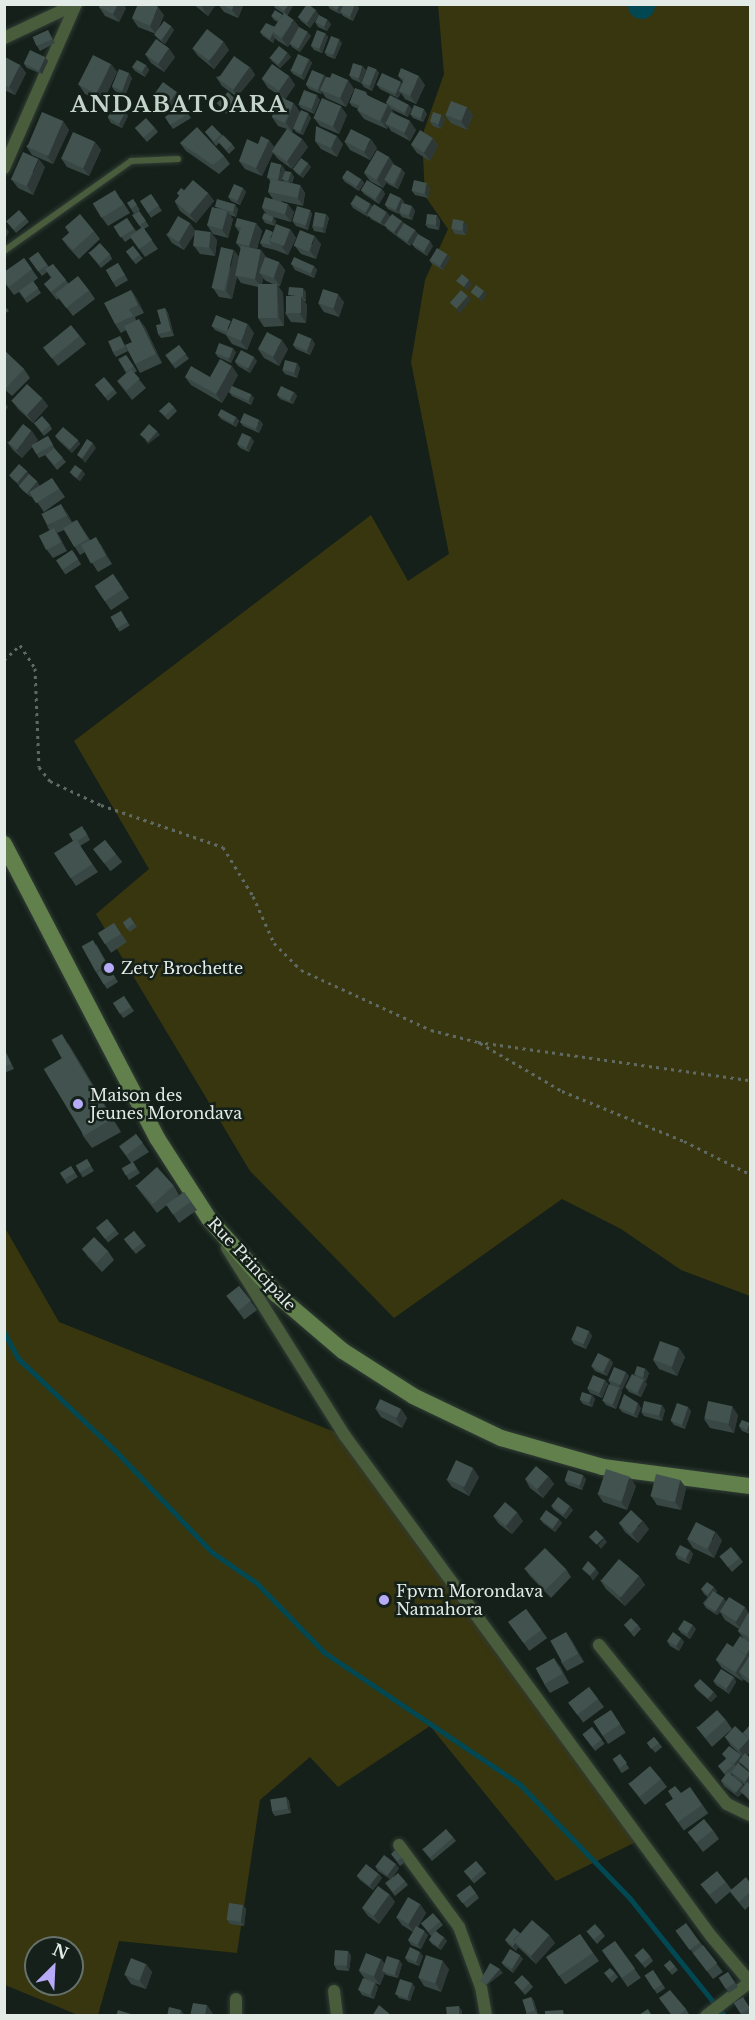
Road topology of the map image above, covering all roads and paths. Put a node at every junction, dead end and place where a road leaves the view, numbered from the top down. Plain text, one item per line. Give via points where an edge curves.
1 (76, 4) edge
2 (4, 38) edge
3 (178, 159) dead end
4 (4, 168) edge
5 (4, 251) edge
6 (4, 660) edge
7 (4, 844) edge
8 (478, 1042) junction
9 (750, 1080) edge
10 (750, 1174) edge
11 (209, 1219) junction
12 (750, 1486) edge
13 (599, 1646) dead end
14 (750, 1815) edge
15 (399, 1845) dead end
16 (750, 1982) edge
17 (334, 1991) dead end
18 (236, 1999) dead end
19 (236, 2016) edge
20 (337, 2016) edge
21 (486, 2016) edge
22 (706, 2016) edge

1 - 2 street
1 - 4 street
3 - 5 lane via 131,161
6 - 8 path via 20,645 35,668 39,767 50,781 101,806 223,847 253,896 274,943 301,970 431,1030
7 - 11 main road, Rue Principale via 157,1138
8 - 9 path
8 - 10 path via 562,1091 684,1141
11 - 12 main road, Rue Principale via 284,1301 343,1351 413,1396 501,1438 603,1467
11 - 16 street via 345,1436 696,1917
13 - 14 street via 727,1804
15 - 21 street via 459,1927 481,1987
16 - 22 street
17 - 20 street
18 - 19 street

